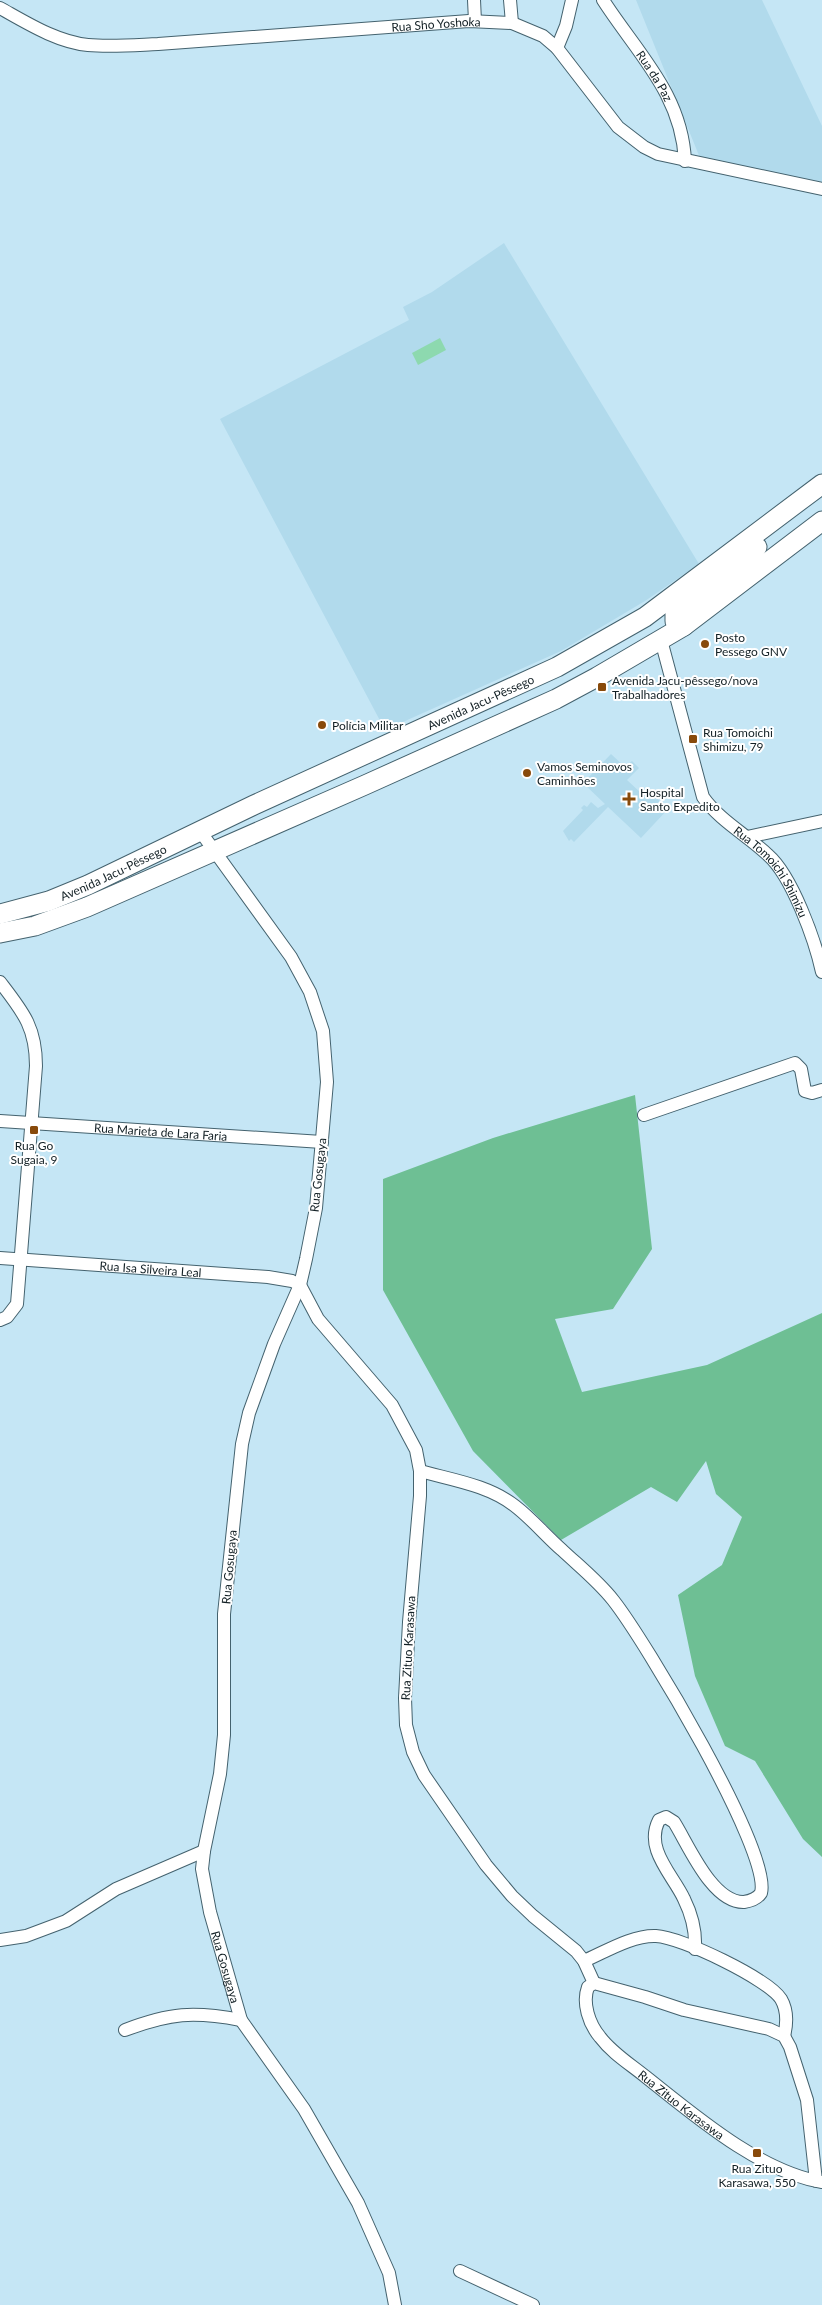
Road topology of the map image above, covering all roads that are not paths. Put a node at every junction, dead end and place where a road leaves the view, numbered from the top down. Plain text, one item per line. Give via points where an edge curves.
1 (474, 0) edge
2 (510, 0) edge
3 (572, 0) edge
4 (603, 0) edge
5 (0, 8) edge
6 (475, 21) junction
7 (512, 23) junction
8 (557, 48) junction
9 (686, 161) junction
10 (822, 189) edge
11 (822, 484) edge
12 (794, 506) junction
13 (822, 521) edge
14 (757, 547) junction
15 (684, 626) junction
16 (619, 635) junction
17 (662, 640) junction
18 (524, 714) junction
19 (323, 774) junction
20 (822, 821) edge
21 (200, 831) junction
22 (747, 837) junction
23 (177, 842) junction
24 (214, 852) junction
25 (111, 896) junction
26 (0, 914) edge
27 (0, 934) edge
28 (822, 972) edge
29 (0, 982) edge
30 (822, 1090) edge
31 (644, 1114) dead end
32 (0, 1121) edge
33 (31, 1123) junction
34 (322, 1142) junction
35 (0, 1258) edge
36 (21, 1259) junction
37 (300, 1285) junction
38 (0, 1320) edge
39 (420, 1471) junction
40 (204, 1851) junction
41 (0, 1940) edge
42 (695, 1949) junction
43 (584, 1961) junction
44 (592, 1984) junction
45 (241, 2020) junction
46 (125, 2030) dead end
47 (784, 2036) junction
48 (819, 2181) edge
49 (460, 2271) dead end
50 (395, 2305) edge
51 (533, 2305) edge

1 - 6 street
2 - 7 street
3 - 8 street
4 - 9 street, Rua da Paz via 666,89 679,122
5 - 6 street, Rua Sho Yoshoka via 66,40 110,46
6 - 7 street, Rua Sho Yoshoka
7 - 8 street, Rua Sho Yoshoka via 536,32
8 - 9 street, Rua Sho Yoshoka via 618,127 658,154
9 - 10 street, Rua Sho Yoshoka
11 - 12 highway, Avenida Jacu-Pêssego
12 - 14 highway via 784,526
12 - 16 highway, Avenida Jacu-Pêssego
13 - 15 highway, Avenida Jacu-Pêssego
14 - 15 highway via 746,563 675,614 674,621
14 - 17 highway via 664,616
15 - 17 highway, Avenida Jacu-Pêssego
16 - 17 highway via 636,633
16 - 18 highway via 631,639 630,649 536,698
16 - 19 highway, Avenida Jacu-Pêssego via 547,672
17 - 18 highway, Avenida Jacu-Pêssego
17 - 22 street, Rua Tomoichi Shimizu via 703,797 714,812
18 - 24 highway, Avenida Jacu-Pêssego
19 - 21 highway, Avenida Jacu-Pêssego
19 - 24 highway via 312,791 227,832
20 - 22 street
21 - 23 highway, Avenida Jacu-Pêssego
21 - 24 street, Rua Gosugaya
22 - 28 street, Rua Tomoichi Shimizu via 784,873 800,907
23 - 25 highway via 192,842 193,852 129,880
23 - 26 highway, Avenida Jacu-Pêssego via 80,889
24 - 25 highway, Avenida Jacu-Pêssego
24 - 34 street, Rua Gosugaya via 291,957 310,992 323,1031 326,1054
25 - 27 highway, Avenida Jacu-Pêssego via 58,918
29 - 33 street via 29,1023 36,1046
30 - 31 street via 805,1091 801,1069 795,1064
32 - 33 street, Rua Marieta de Lara Faria
33 - 34 street, Rua Marieta de Lara Faria
33 - 36 street
34 - 37 street, Rua Gosugaya via 316,1208
35 - 36 street, Rua Isa Silveira Leal
36 - 37 street, Rua Isa Silveira Leal via 268,1277
36 - 38 street via 17,1304 7,1317
37 - 39 street, Rua Zituo Karasawa via 318,1319 392,1405 416,1450
37 - 40 street, Rua Gosugaya via 261,1378 242,1444 224,1614 224,1735 220,1774
39 - 42 street via 494,1492 515,1506 598,1582 646,1647 735,1806 762,1881 761,1893 755,1899 741,1902 726,1896 701,1870 674,1822 666,1817 659,1820 655,1833 658,1854 690,1912
39 - 43 street, Rua Zituo Karasawa via 405,1698 406,1725 413,1752 424,1775 486,1865 512,1896
40 - 41 street via 124,1885 66,1921 26,1936
40 - 45 street, Rua Gosugaya via 205,1887
42 - 43 street via 666,1937 647,1936
42 - 47 street via 744,1971 780,1997 786,2013
43 - 44 street, Rua Zituo Karasawa
44 - 47 street via 690,2012 769,2029
44 - 48 street, Rua Zituo Karasawa via 586,1994 588,2013 600,2037 613,2051 744,2148 786,2170
45 - 46 street via 171,2015
45 - 50 street, Rua Gosugaya via 304,2109 358,2203 389,2273
47 - 48 street via 807,2100
49 - 51 street

